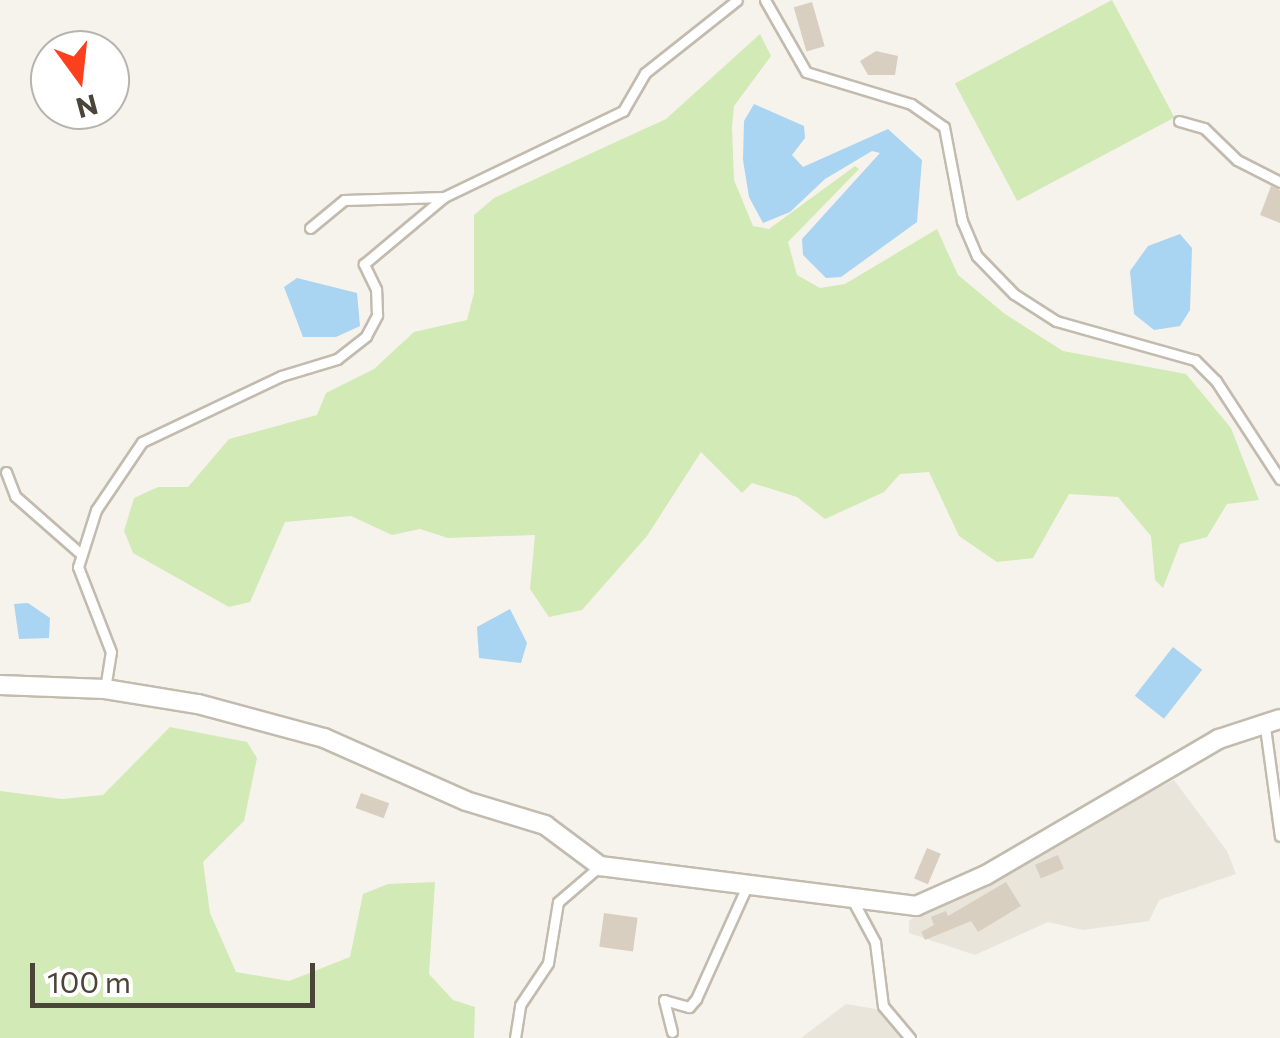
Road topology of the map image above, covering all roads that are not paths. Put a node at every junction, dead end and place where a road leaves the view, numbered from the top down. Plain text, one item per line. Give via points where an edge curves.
1 (737, 0) edge
2 (765, 0) edge
3 (1179, 121) dead end
4 (1280, 182) edge
5 (444, 197) junction
6 (310, 228) dead end
7 (6, 472) dead end
8 (1280, 478) edge
9 (81, 554) junction
10 (0, 684) edge
11 (104, 689) junction
12 (1273, 723) edge
13 (1280, 836) edge
14 (600, 866) junction
15 (749, 882) junction
16 (853, 902) junction
17 (672, 1032) dead end
18 (515, 1038) edge
19 (910, 1038) edge

1 - 5 lane via 645,72 623,111
2 - 8 lane via 806,72 911,104 944,127 962,222 978,256 1014,294 1056,321 1195,360
3 - 4 lane via 1204,128 1237,160
5 - 6 lane via 344,200
5 - 9 lane via 364,264 376,302 366,336 337,359 156,430 96,510
7 - 9 lane via 15,496
9 - 11 lane via 83,590 111,652
10 - 11 street
11 - 14 street via 198,704 324,738 466,801 545,826
12 - 13 lane
12 - 16 street via 1219,739 940,897 916,906
14 - 15 street
14 - 18 lane via 558,902 548,963 520,1006
15 - 16 street
15 - 17 lane via 696,999 689,1007 664,1000
16 - 19 lane via 875,942 883,1006

